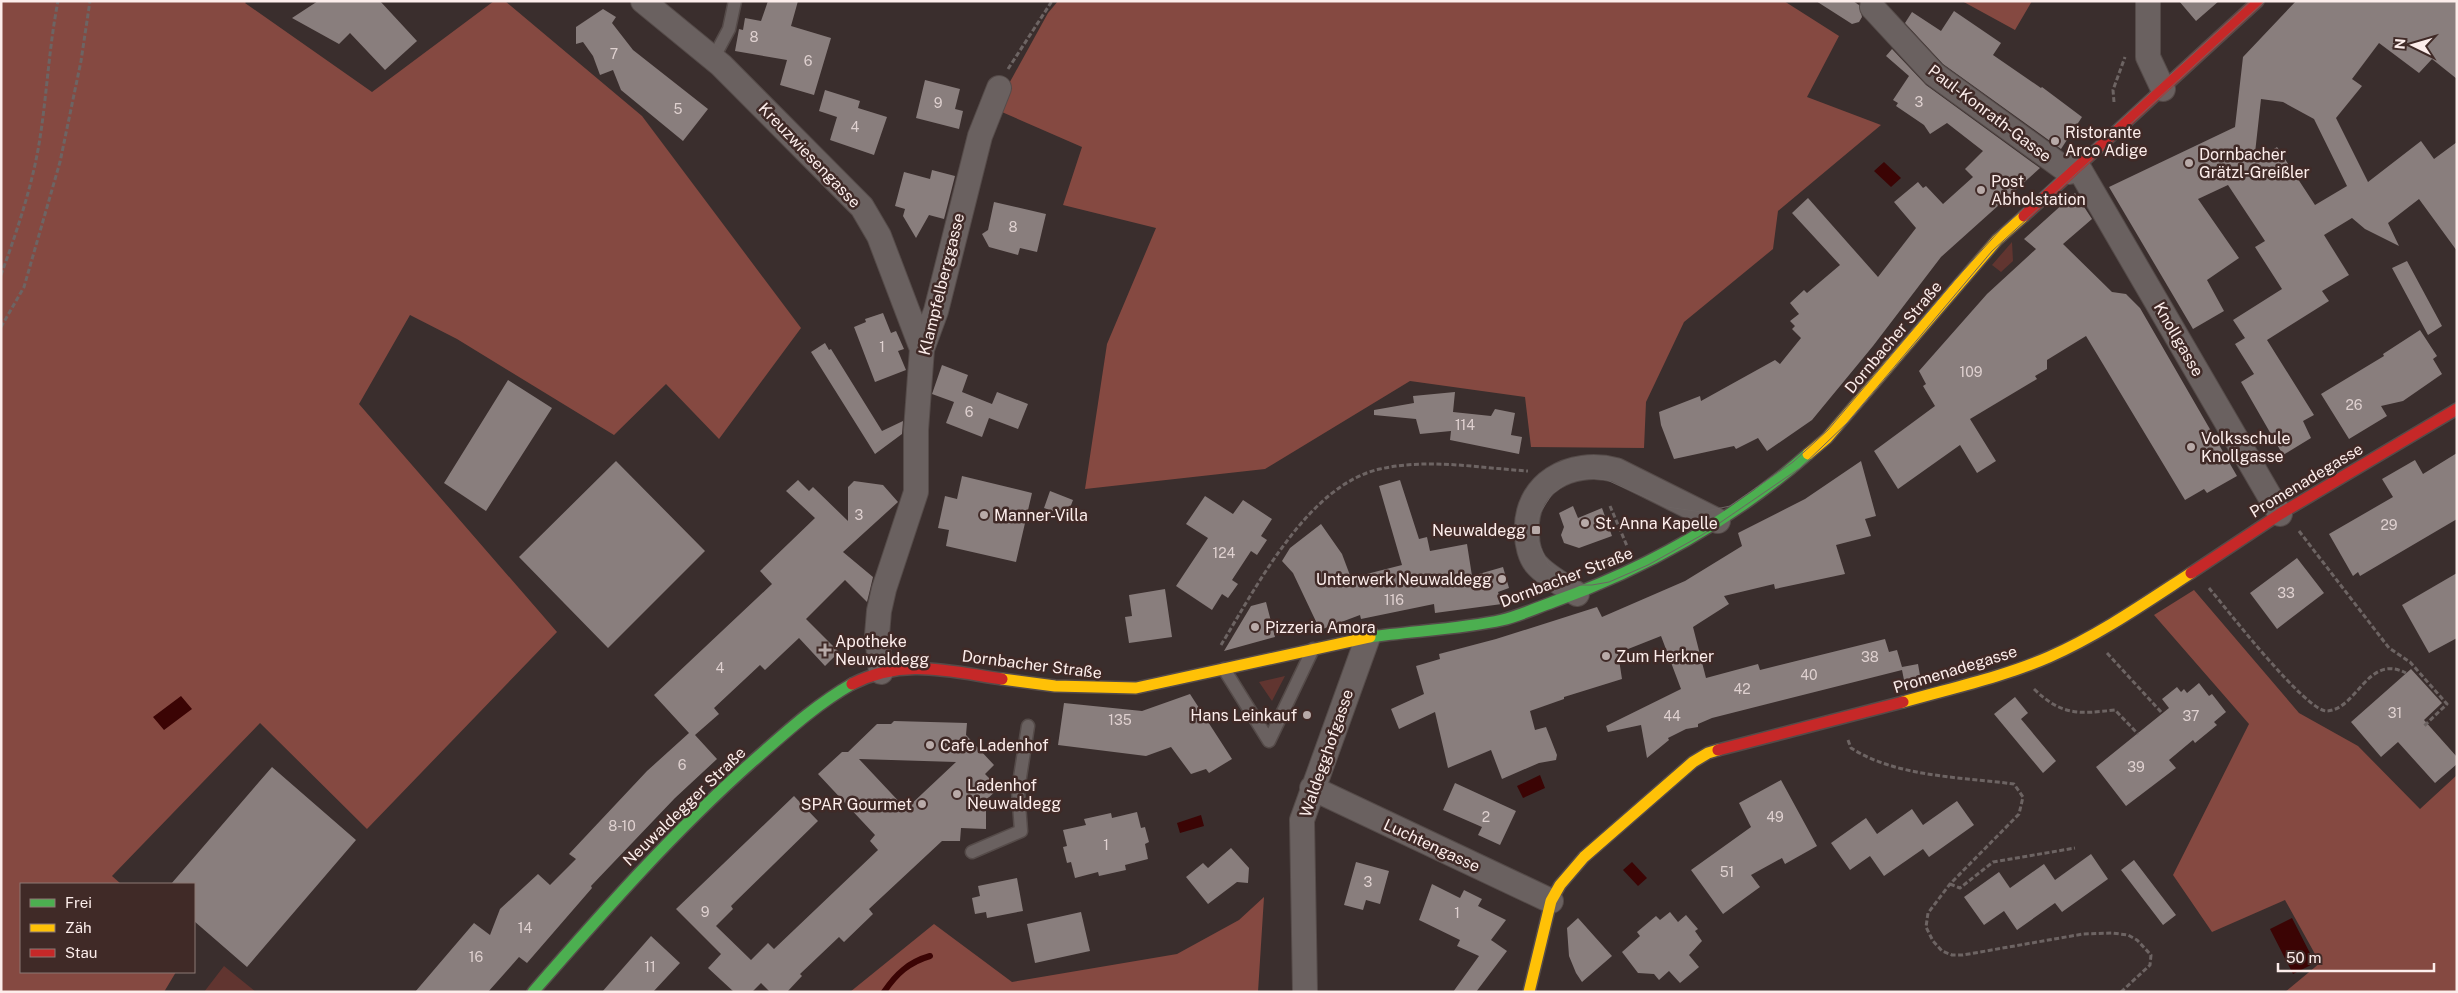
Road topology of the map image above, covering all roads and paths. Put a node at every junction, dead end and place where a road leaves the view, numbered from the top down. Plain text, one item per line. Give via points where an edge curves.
1 (58, 1) edge
2 (90, 1) edge
3 (643, 1) edge
4 (735, 1) edge
5 (1052, 1) edge
6 (2148, 1) edge
7 (2258, 1) edge
8 (1872, 8) dead end
9 (713, 59) junction
10 (999, 88) joint
11 (2163, 89) junction
12 (2073, 168) junction
13 (1, 274) edge
14 (1, 327) edge
15 (922, 349) junction
16 (2457, 409) edge
17 (1550, 481) junction
18 (1610, 506) dead end
19 (2280, 514) junction
20 (1718, 521) junction
21 (1627, 546) dead end
22 (2194, 570) junction
23 (1577, 594) junction
24 (2090, 635) junction
25 (1368, 637) junction
26 (1313, 649) junction
27 (1224, 669) junction
28 (2015, 670) junction
29 (882, 672) junction
30 (2406, 673) dead end
31 (1203, 674) junction
32 (2162, 714) dead end
33 (1842, 718) junction
34 (1028, 726) dead end
35 (2423, 727) dead end
36 (2138, 734) dead end
37 (1312, 788) junction
38 (2075, 848) dead end
39 (972, 852) dead end
40 (1950, 884) junction
41 (1551, 901) junction
42 (533, 992) edge
43 (1305, 992) edge
44 (1529, 992) edge
45 (2121, 992) edge

1 - 13 path via 40,139 17,229
2 - 14 path via 60,162 24,287
3 - 9 street, Kreuzwiesengasse
4 - 9 lane via 729,29
5 - 10 path via 1013,58
6 - 11 street via 2148,57
7 - 11 main road, Dornbacher Straße
8 - 12 street, Paul-Konrath-Gasse via 1934,74
9 - 15 street, Kreuzwiesengasse via 846,190 872,221
10 - 15 street, Klampfelberggasse via 980,136 936,311
11 - 12 main road, Dornbacher Straße
12 - 19 street, Knollgasse
12 - 20 main road, Dornbacher Straße via 1985,252 1827,438 1782,477
15 - 29 street, Klampfelberggasse via 916,430 916,492 884,589 877,635
16 - 19 main road, Promenadegasse
17 - 20 street via 1571,468 1602,466 1646,484
17 - 23 street via 1536,496 1530,509 1528,544 1535,564
17 - 31 path via 1538,471 1445,463 1380,469 1344,483 1286,543
18 - 21 path
19 - 22 main road, Promenadegasse
19 - 35 path via 2297,529 2389,648 2410,662 2447,704
20 - 23 main road, Dornbacher Straße via 1637,568
22 - 24 main road, Promenadegasse
22 - 30 path via 2273,665 2315,707 2326,711 2340,706 2374,673 2398,668
23 - 25 main road, Dornbacher Straße via 1503,620
24 - 28 main road, Promenadegasse via 2052,656
24 - 32 path
25 - 26 main road, Dornbacher Straße
25 - 37 street, Waldegghofgasse
26 - 27 main road, Dornbacher Straße
26 - 27 lane via 1269,742
27 - 31 main road, Dornbacher Straße
28 - 33 main road, Promenadegasse
28 - 36 path via 2045,699 2062,709 2082,714 2115,710
29 - 31 main road, Dornbacher Straße via 930,668 1040,685 1122,690
29 - 42 main road, Neuwaldegger Straße via 856,682 825,701 714,796 639,872
33 - 40 path via 1851,748 1866,758 1892,768 2014,784 2023,797 2019,814
33 - 41 main road, Promenadegasse via 1708,753 1693,762 1584,857
34 - 39 lane via 1018,790 1021,831
37 - 41 street, Luchtengasse
37 - 43 street, Waldegghofgasse via 1302,820 1301,842
38 - 40 path via 1993,862 1960,888
40 - 45 path via 1928,913 1926,927 1942,951 1963,955 2083,934 2128,935 2151,955 2150,965
41 - 44 main road, Promenadegasse

